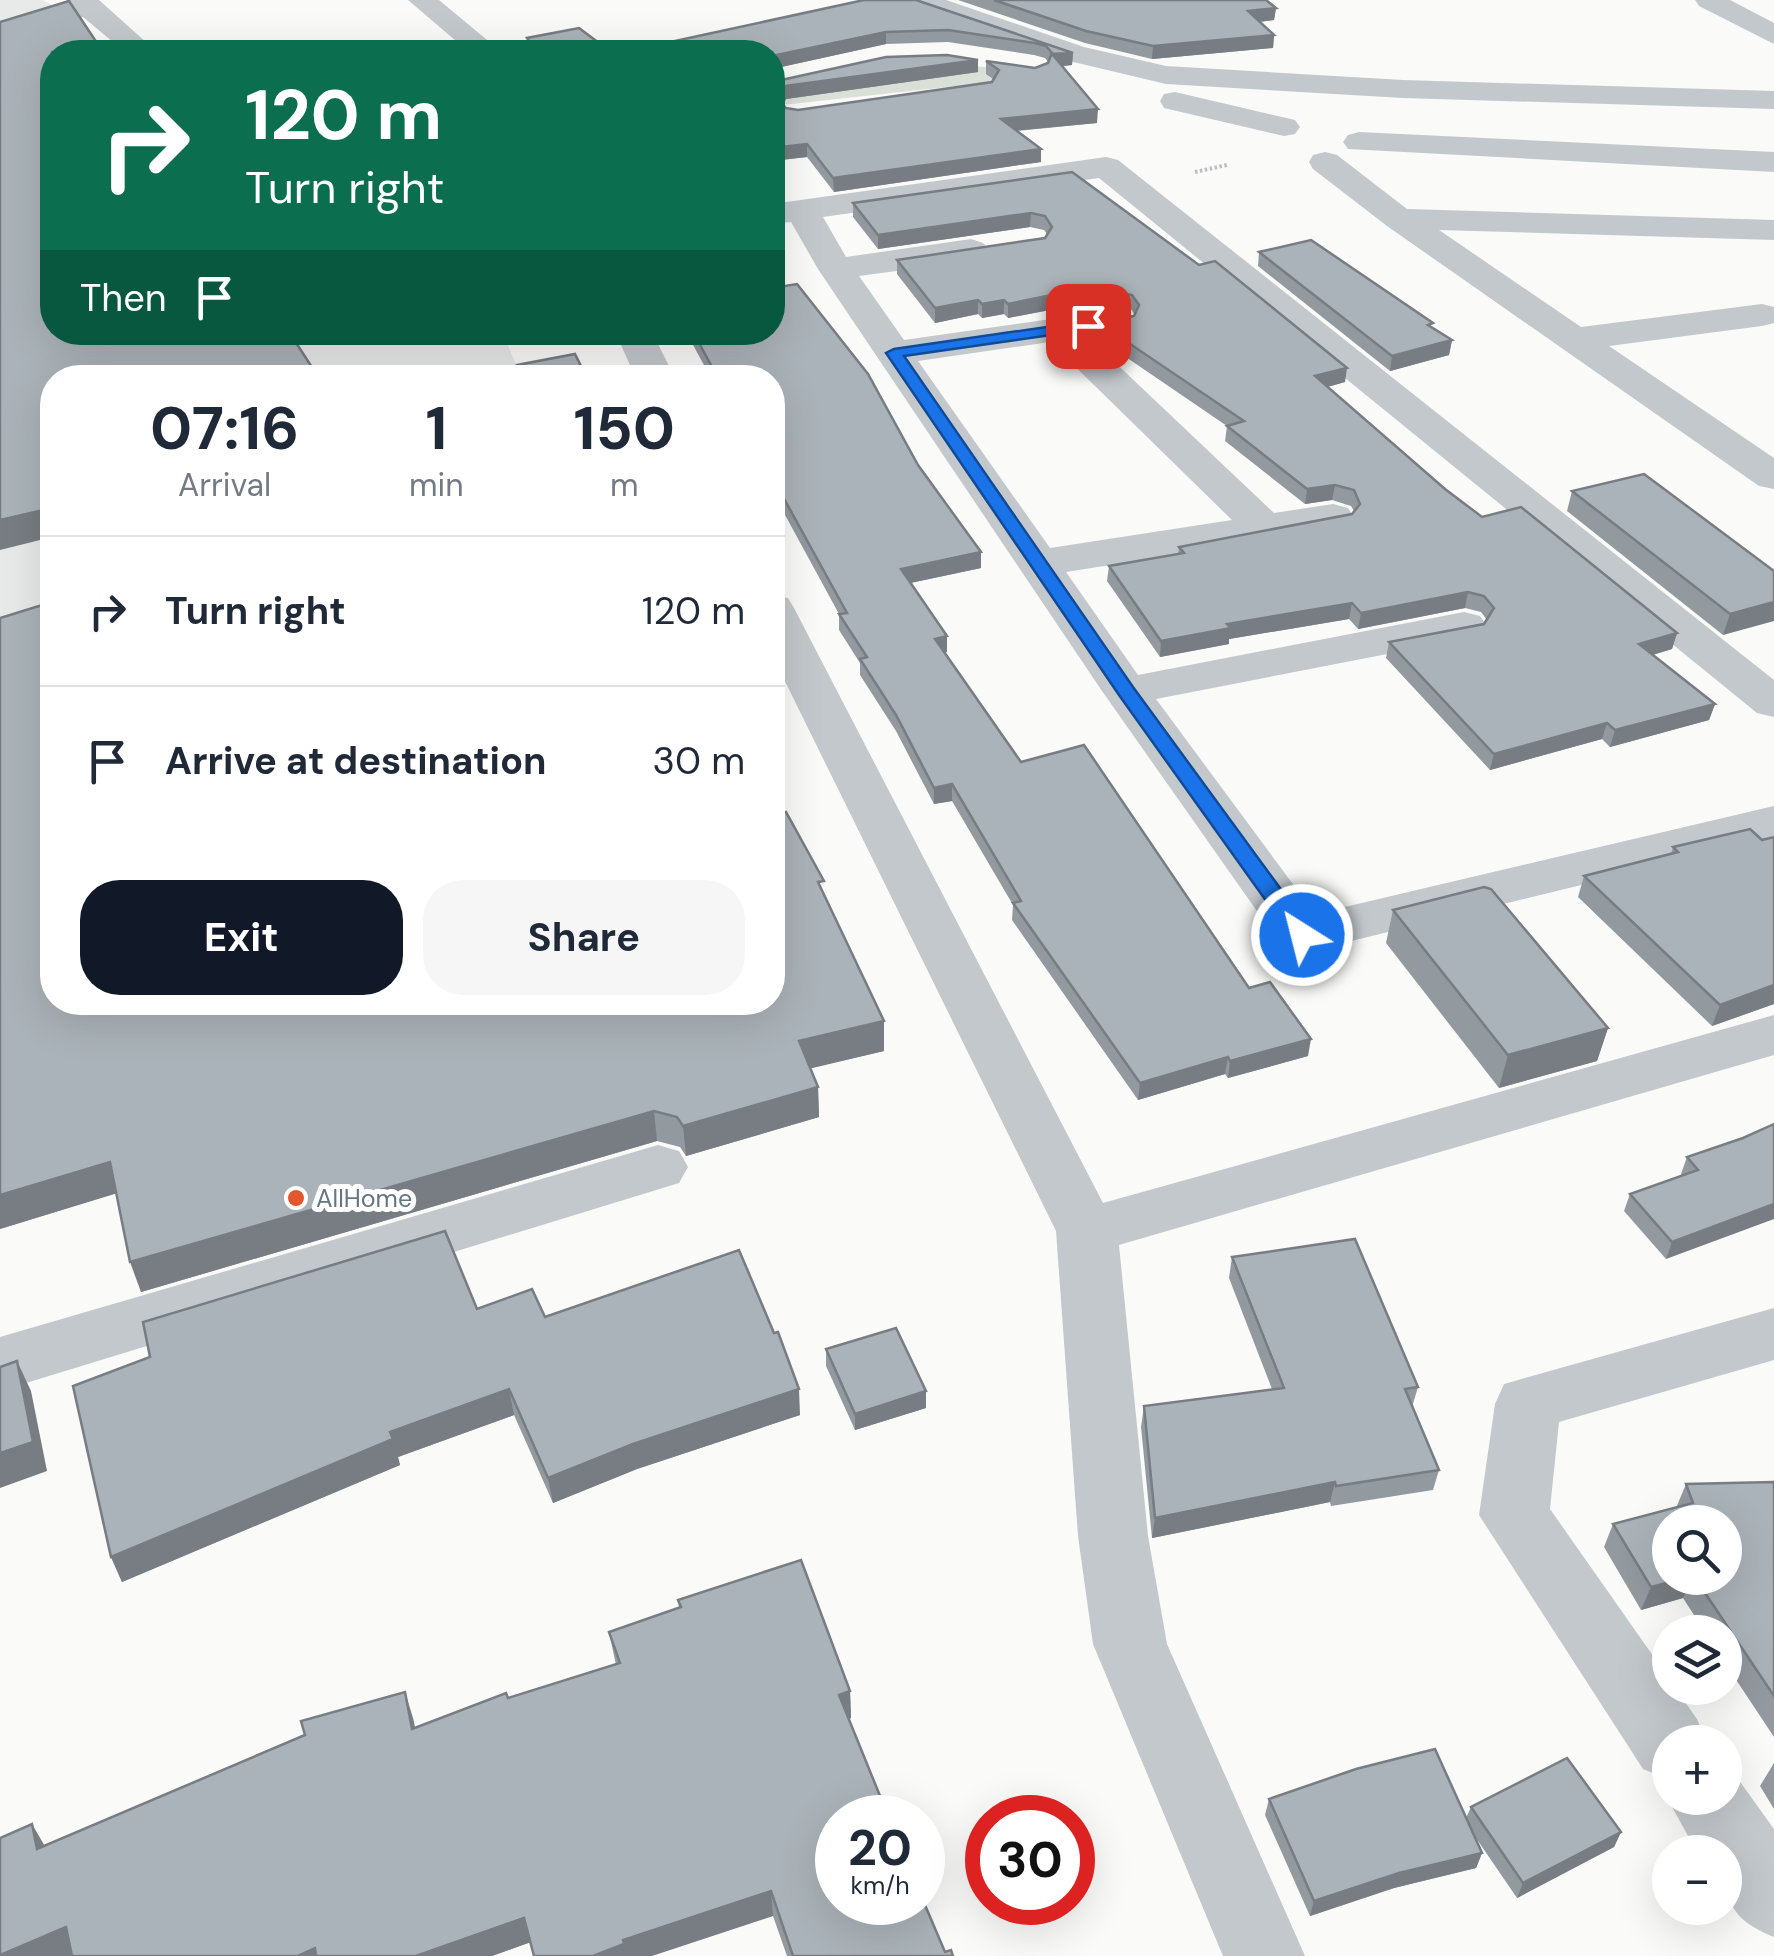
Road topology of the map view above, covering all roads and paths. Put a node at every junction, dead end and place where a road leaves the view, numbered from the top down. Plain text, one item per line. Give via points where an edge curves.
1 (422, 0) edge
2 (919, 0) edge
3 (1710, 0) edge
4 (84, 3) edge
5 (0, 34) edge
6 (1774, 35) edge
7 (128, 40) edge
8 (471, 40) edge
9 (1010, 63) edge
10 (1774, 100) edge
11 (1303, 145) junction
12 (1774, 162) edge
13 (1131, 186) junction
14 (787, 212) edge
15 (1399, 219) junction
16 (1774, 230) edge
17 (1012, 244) edge
18 (836, 269) junction
19 (1762, 315) dead end
20 (1117, 321) edge
21 (1059, 330) junction
22 (1576, 340) junction
23 (894, 353) junction
24 (1769, 467) edge
25 (1333, 517) edge
26 (1265, 528) junction
27 (1038, 563) junction
28 (1464, 626) edge
29 (785, 634) edge
30 (1126, 691) junction
31 (1774, 703) edge
32 (1774, 822) edge
33 (1774, 1035) edge
34 (658, 1167) dead end
35 (1087, 1231) junction
36 (1774, 1334) edge
37 (0, 1364) edge
38 (1657, 1725) edge
39 (1718, 1815) edge
40 (1774, 1897) edge
41 (1264, 1956) edge

1 - 8 street
2 - 10 street via 1075,54 1166,74
3 - 6 street
4 - 5 street
4 - 7 street
9 - 11 street
11 - 12 street via 1345,159 1359,142
11 - 13 path
11 - 15 street
13 - 14 street via 1106,167
13 - 31 street
14 - 18 street
15 - 16 street
15 - 22 street
17 - 18 street
18 - 23 street
19 - 22 street
20 - 21 street
21 - 23 street
21 - 26 street
22 - 24 street
23 - 27 street
25 - 26 street
26 - 27 street
27 - 30 street
28 - 30 street
29 - 35 street
30 - 32 street via 1302,935
33 - 35 street
34 - 37 street
35 - 41 street via 1113,1536 1130,1644
36 - 38 street via 1528,1404 1514,1515
39 - 40 street

